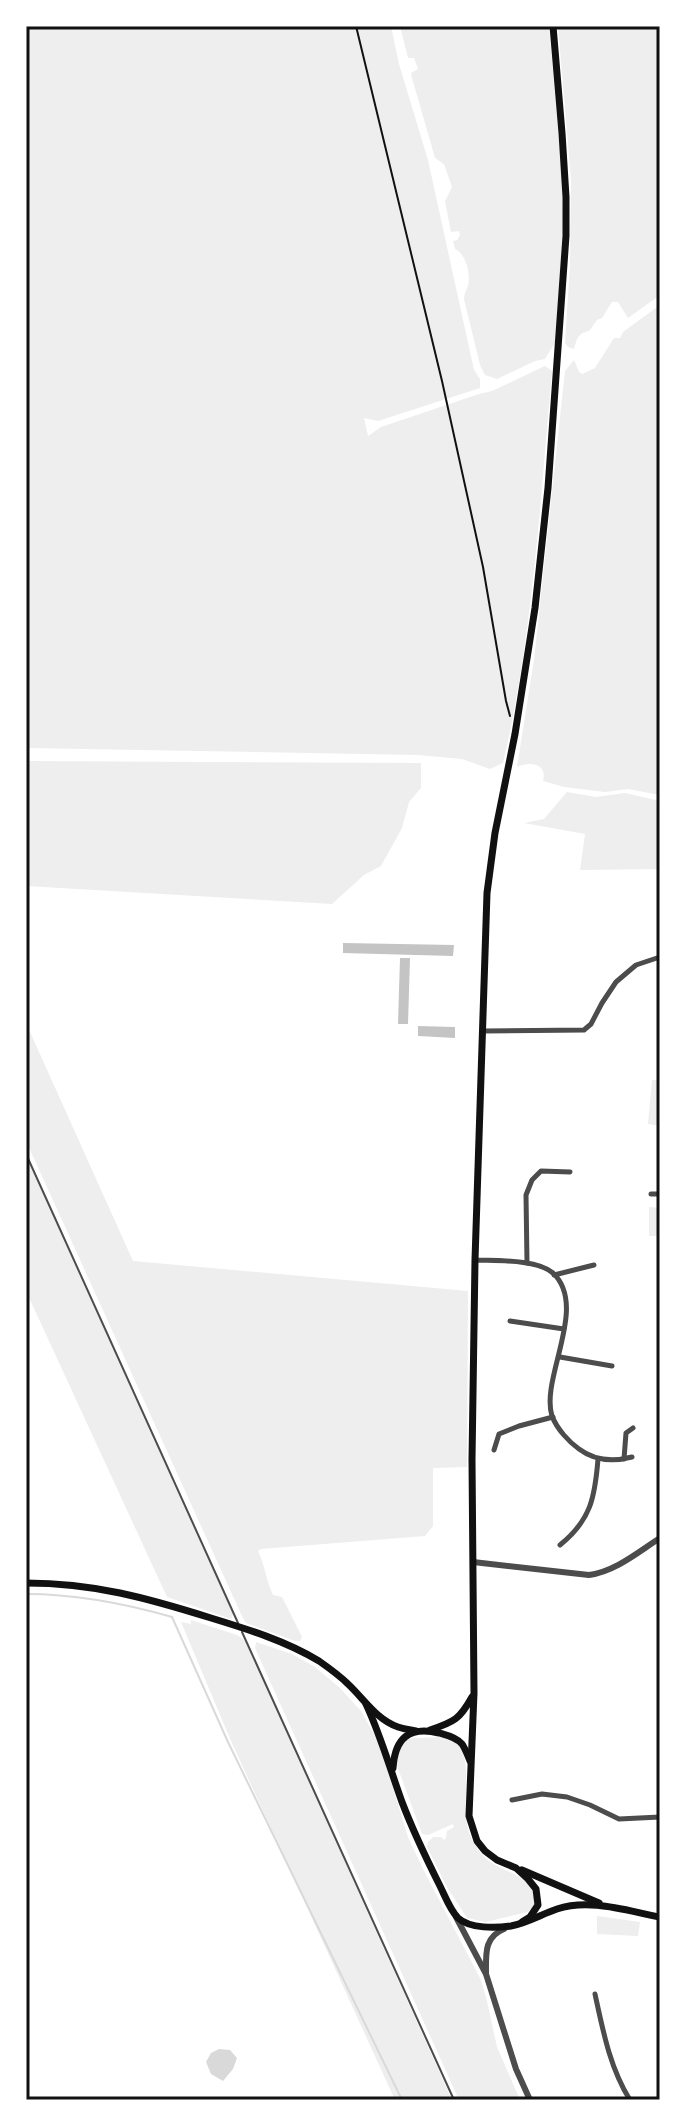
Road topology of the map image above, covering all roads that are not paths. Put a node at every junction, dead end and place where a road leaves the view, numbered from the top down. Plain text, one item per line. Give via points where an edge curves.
1 (553, 26) edge
2 (660, 957) edge
3 (482, 1031) junction
4 (26, 1154) edge
5 (570, 1172) dead end
6 (651, 1194) dead end
7 (660, 1194) edge
8 (475, 1260) junction
9 (527, 1263) junction
10 (594, 1265) dead end
11 (554, 1275) junction
12 (510, 1321) dead end
13 (564, 1329) junction
14 (560, 1357) junction
15 (612, 1366) dead end
16 (553, 1417) junction
17 (633, 1428) dead end
18 (494, 1450) dead end
19 (632, 1457) dead end
20 (598, 1459) junction
21 (624, 1459) junction
22 (660, 1538) edge
23 (560, 1545) dead end
24 (473, 1562) junction
25 (26, 1583) edge
26 (240, 1627) junction
27 (474, 1693) junction
28 (366, 1704) junction
29 (428, 1730) junction
30 (416, 1731) junction
31 (470, 1762) junction
32 (393, 1774) junction
33 (512, 1800) dead end
34 (660, 1817) edge
35 (516, 1868) junction
36 (603, 1906) junction
37 (456, 1917) junction
38 (660, 1917) edge
39 (522, 1922) junction
40 (511, 1926) junction
41 (486, 1974) junction
42 (595, 1994) dead end
43 (454, 2100) edge
44 (530, 2100) edge
45 (630, 2100) edge

1 - 3 main road via 566,197 565,270 535,608 487,893
2 - 3 street via 636,965 616,982 584,1030
3 - 8 main road
4 - 26 lane
5 - 9 street via 541,1171 532,1180 526,1195
6 - 7 street
8 - 9 street
8 - 24 main road
9 - 11 street
10 - 11 street
11 - 13 street via 564,1295
12 - 13 street
13 - 14 street
14 - 15 street
14 - 16 street via 550,1400
16 - 18 street via 499,1434
16 - 20 street via 571,1443
17 - 21 street via 626,1433
19 - 21 street
20 - 21 street
20 - 23 street via 589,1513
22 - 24 street via 615,1567 589,1575
24 - 27 main road
25 - 26 main road via 106,1589
26 - 28 main road via 323,1664
26 - 43 lane
27 - 29 main road via 456,1720
27 - 31 main road
28 - 30 main road via 397,1727
28 - 32 main road
29 - 30 main road
29 - 31 main road via 461,1743
30 - 32 main road via 397,1745
31 - 35 main road via 469,1816 477,1841 497,1860
32 - 37 main road via 423,1854
33 - 34 street via 542,1794 567,1797 619,1819
35 - 36 main road
35 - 39 main road via 538,1897 534,1912
36 - 38 main road
36 - 39 main road via 566,1907
37 - 40 main road via 474,1925
37 - 41 street
39 - 40 main road
40 - 41 street via 488,1940
41 - 44 street
42 - 45 street via 619,2083

